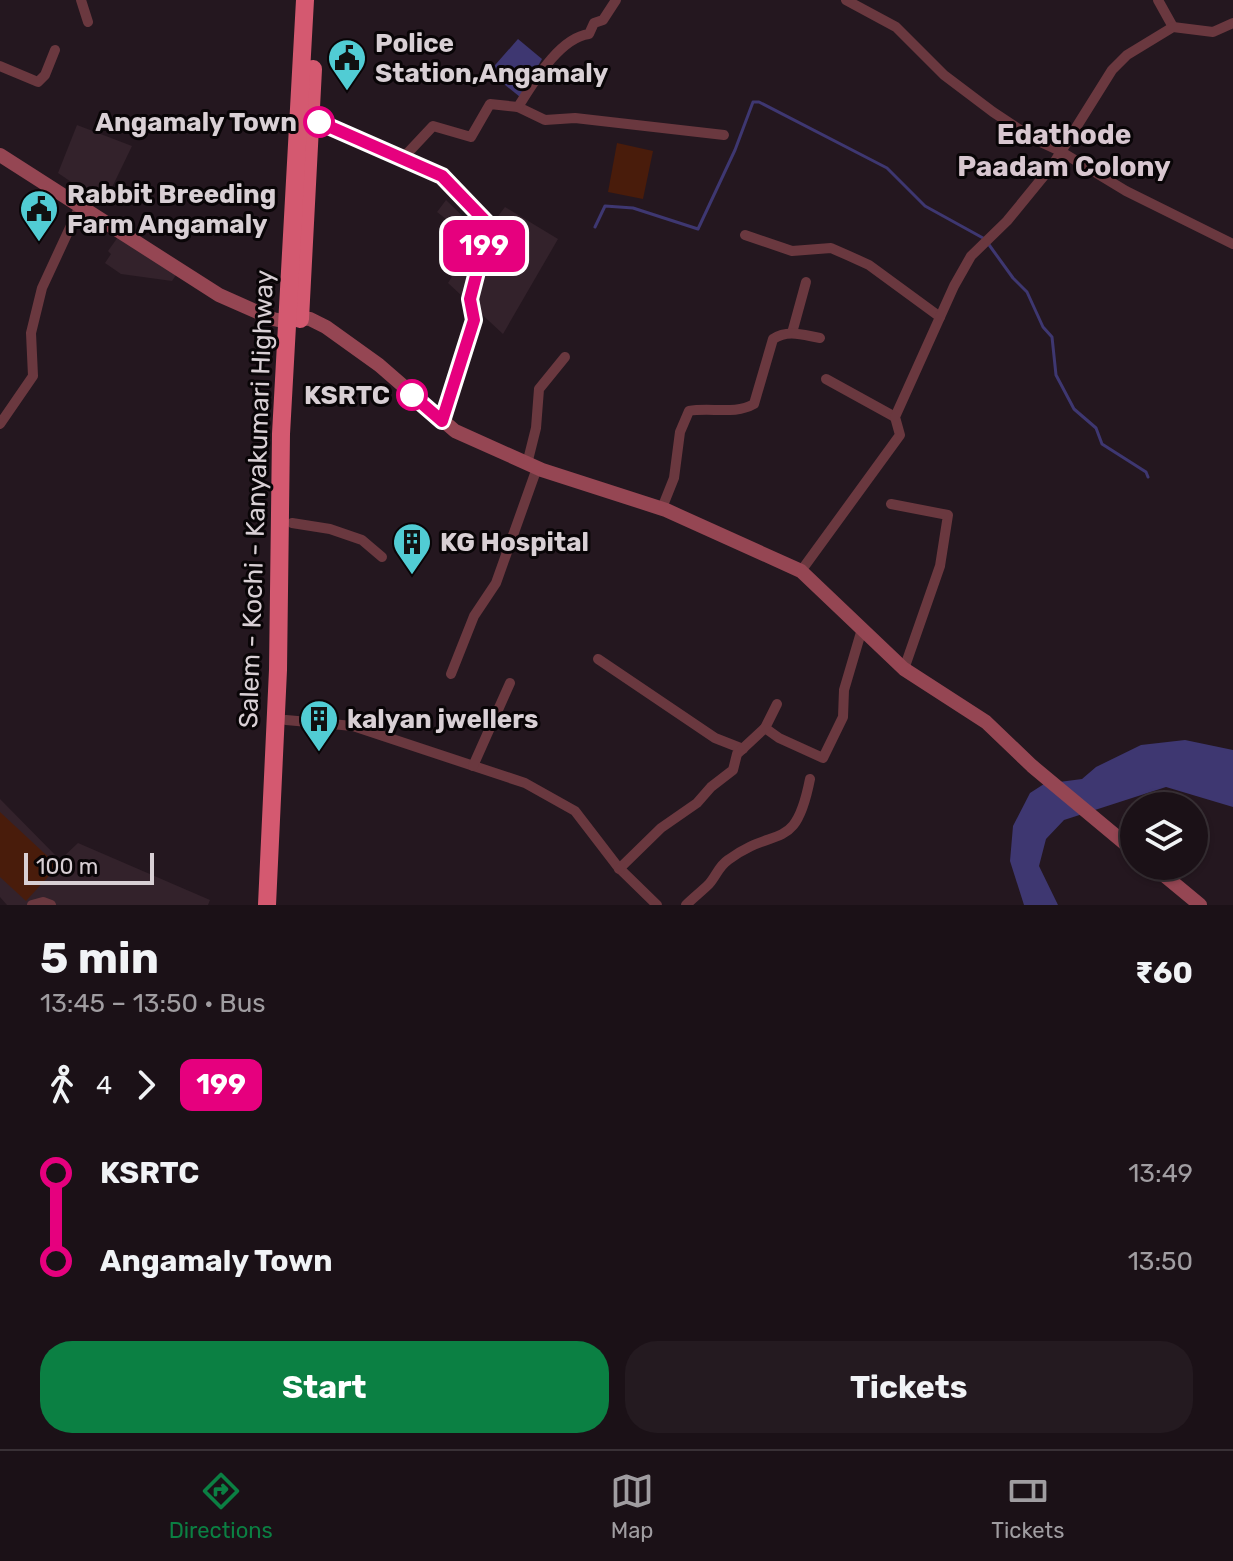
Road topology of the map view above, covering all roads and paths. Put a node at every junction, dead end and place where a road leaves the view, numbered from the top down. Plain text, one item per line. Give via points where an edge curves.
1 (81, 0) edge
2 (305, 0) edge
3 (316, 0) edge
4 (616, 0) edge
5 (846, 0) edge
6 (1158, 0) edge
7 (88, 22) dead end
8 (1233, 23) edge
9 (1173, 27) junction
10 (55, 50) dead end
11 (0, 66) edge
12 (518, 107) junction
13 (311, 119) junction
14 (724, 135) dead end
15 (1060, 151) junction
16 (0, 155) edge
17 (403, 158) junction
18 (80, 206) junction
19 (745, 235) dead end
20 (1233, 244) edge
21 (806, 282) dead end
22 (940, 317) junction
23 (294, 320) junction
24 (792, 333) junction
25 (820, 338) dead end
26 (565, 357) dead end
27 (826, 379) dead end
28 (895, 417) junction
29 (1, 418) edge
30 (442, 421) junction
31 (532, 466) junction
32 (891, 504) dead end
33 (662, 508) junction
34 (292, 523) junction
35 (382, 557) dead end
36 (801, 571) junction
37 (862, 629) junction
38 (598, 659) dead end
39 (904, 669) junction
40 (451, 674) dead end
41 (510, 683) dead end
42 (777, 704) dead end
43 (286, 720) junction
44 (765, 728) junction
45 (743, 749) junction
46 (473, 766) junction
47 (810, 779) dead end
48 (1120, 840) edge
49 (619, 869) junction
50 (1170, 880) edge
51 (32, 905) edge
52 (51, 905) edge
53 (267, 905) edge
54 (278, 905) edge
55 (657, 905) edge
56 (686, 905) edge
57 (1200, 905) edge

1 - 7 street
2 - 23 highway, Salem - Kochi - Kanyakumari Highway
3 - 13 highway, Salem - Kochi - Kanyakumari Highway
4 - 12 street via 589,34 572,38 547,62
5 - 15 street via 896,27 944,75 1034,139
6 - 9 street
8 - 9 street via 1213,32
9 - 15 street via 1112,70
10 - 11 street via 38,82
12 - 14 street via 545,120 575,118
12 - 17 street via 490,104 471,137 433,126
13 - 17 street
13 - 23 highway, Salem - Kochi - Kanyakumari Highway
15 - 20 street
15 - 22 street via 1007,221 971,256
16 - 18 main road
17 - 30 street via 442,176 489,225 470,299 474,320
18 - 23 main road via 246,310
18 - 29 street via 42,288 31,333 33,376
19 - 22 street via 792,251 831,248 869,265
21 - 24 street
22 - 28 street
23 - 30 main road via 310,319 345,339
23 - 34 highway, Salem - Kochi - Kanyakumari Highway
23 - 53 highway, Salem - Kochi - Kanyakumari Highway via 281,434 278,670
24 - 25 street
24 - 33 street via 773,339 754,404 744,410 689,411
26 - 31 street via 539,389
27 - 28 street
28 - 36 street via 900,435
30 - 31 main road
31 - 33 main road
31 - 40 street via 496,583 474,616
32 - 39 street via 948,515 940,566
33 - 36 main road
34 - 35 street via 362,540
34 - 43 highway, Salem - Kochi - Kanyakumari Highway
36 - 37 main road
37 - 39 main road
37 - 44 street via 844,690 843,717 823,758
38 - 45 street via 715,738
39 - 48 main road via 968,707
41 - 46 street
42 - 44 street
43 - 46 street via 353,726
43 - 54 highway, Salem - Kochi - Kanyakumari Highway
44 - 45 street
45 - 49 street via 733,770
46 - 49 street via 525,783 575,811
47 - 56 street via 796,825 724,863
49 - 55 street
50 - 57 main road
51 - 52 street

